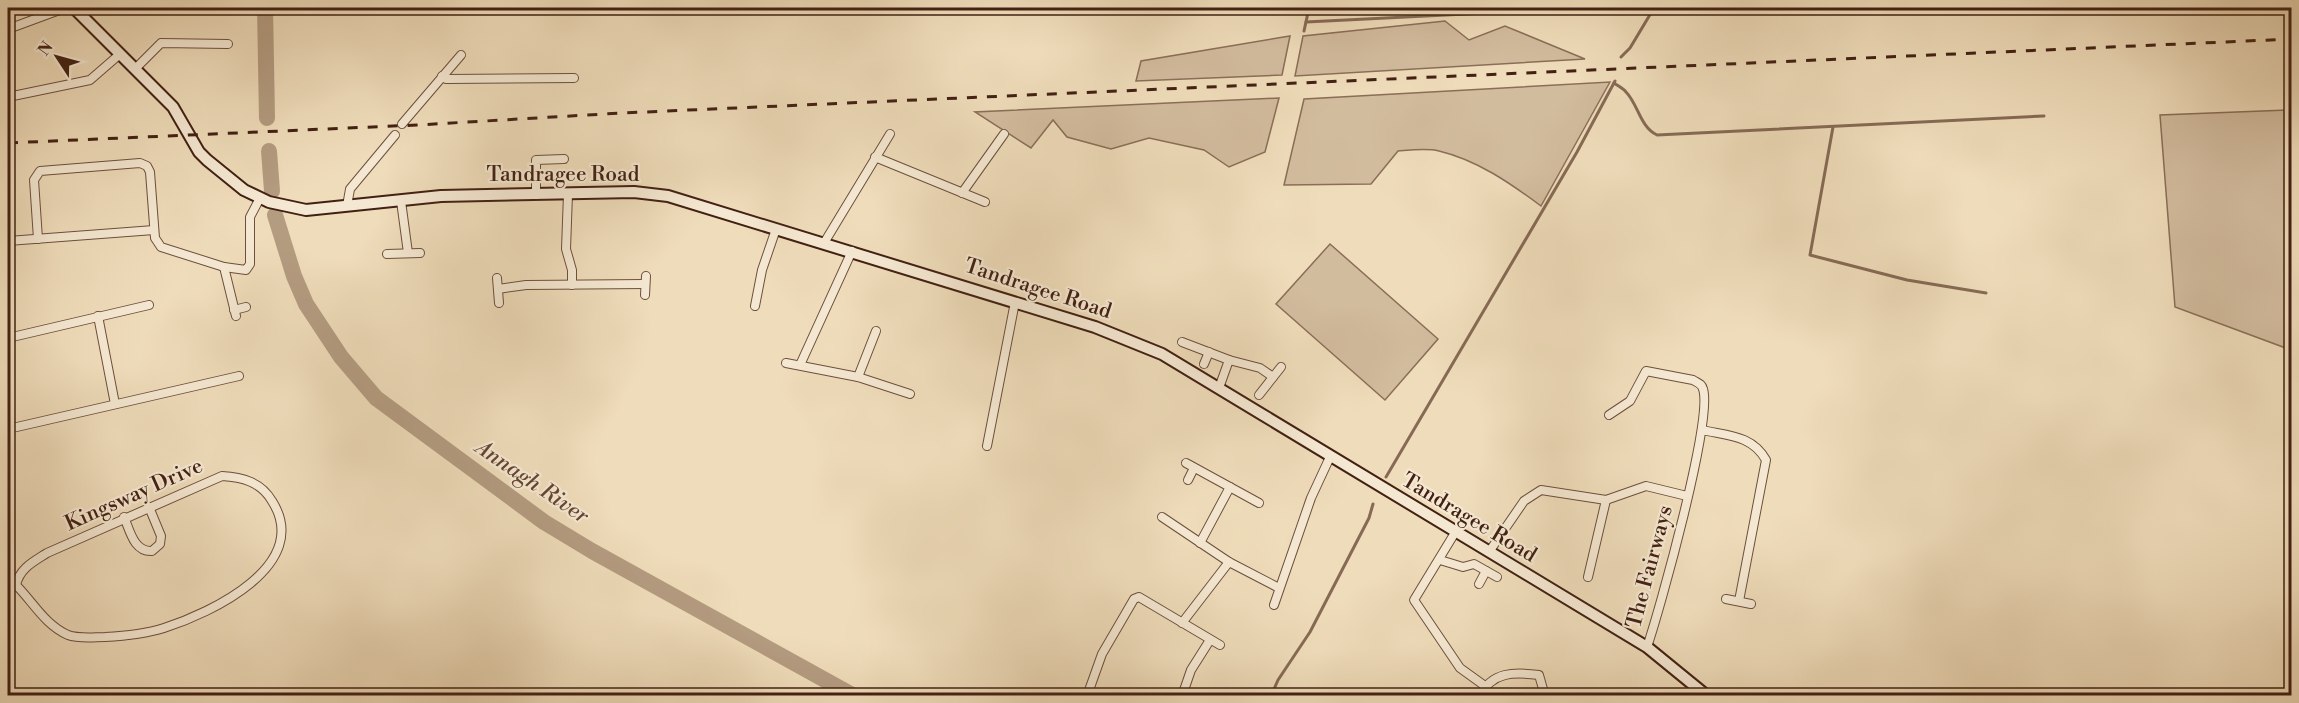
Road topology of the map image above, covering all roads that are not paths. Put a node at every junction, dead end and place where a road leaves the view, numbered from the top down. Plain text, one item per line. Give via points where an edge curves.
1 (65, 8) edge
2 (74, 8) edge
3 (8, 29) edge
4 (228, 44) dead end
5 (120, 54) junction
6 (460, 55) dead end
7 (135, 69) junction
8 (442, 76) junction
9 (574, 78) dead end
10 (8, 97) edge
11 (402, 124) dead end
12 (890, 134) dead end
13 (1004, 134) dead end
14 (395, 135) dead end
15 (875, 157) junction
16 (564, 159) dead end
17 (962, 193) junction
18 (568, 194) junction
19 (536, 195) junction
20 (264, 200) junction
21 (401, 201) junction
22 (985, 202) dead end
23 (347, 206) junction
24 (776, 229) junction
25 (154, 230) junction
26 (38, 239) junction
27 (8, 241) edge
28 (824, 243) junction
29 (852, 251) junction
30 (408, 253) junction
31 (420, 253) dead end
32 (387, 254) dead end
33 (224, 267) junction
34 (497, 278) dead end
35 (572, 285) junction
36 (498, 290) junction
37 (645, 295) dead end
38 (1015, 302) junction
39 (499, 303) dead end
40 (149, 305) dead end
41 (755, 306) dead end
42 (246, 307) dead end
43 (98, 316) junction
44 (876, 331) dead end
45 (8, 338) edge
46 (1182, 342) dead end
47 (1209, 352) junction
48 (1229, 360) junction
49 (786, 363) dead end
50 (1204, 364) dead end
51 (800, 365) junction
52 (1281, 367) dead end
53 (239, 376) dead end
54 (858, 376) junction
55 (1273, 377) junction
56 (1219, 388) junction
57 (910, 394) dead end
58 (1259, 395) dead end
59 (115, 404) junction
60 (1609, 415) dead end
61 (8, 429) edge
62 (1702, 430) junction
63 (987, 446) dead end
64 (1330, 457) junction
65 (1185, 463) dead end
66 (1194, 468) junction
67 (1188, 480) dead end
68 (1230, 488) junction
69 (1687, 496) junction
70 (1606, 500) junction
71 (1259, 503) dead end
72 (149, 507) junction
73 (1162, 517) dead end
74 (124, 518) junction
75 (1455, 531) junction
76 (1200, 543) junction
77 (1489, 552) junction
78 (1440, 560) junction
79 (1228, 562) junction
80 (1486, 571) junction
81 (1497, 577) dead end
82 (1588, 577) dead end
83 (1479, 584) dead end
84 (12, 586) edge
85 (1279, 588) junction
86 (1726, 598) dead end
87 (1739, 601) junction
88 (1750, 604) dead end
89 (1274, 605) dead end
90 (1182, 623) junction
91 (1210, 640) junction
92 (1220, 645) dead end
93 (1647, 647) junction
94 (1485, 686) junction
95 (1089, 695) edge
96 (1182, 696) edge
97 (1480, 696) edge
98 (1545, 696) edge
99 (1707, 696) edge

1 - 3 street
2 - 5 main road
4 - 7 street via 161,43
5 - 7 main road
5 - 10 street via 90,81
6 - 8 street
7 - 20 main road via 179,114 199,152 219,171
8 - 9 street
8 - 11 street
12 - 15 street
13 - 17 street
14 - 23 street via 350,189
15 - 17 street
15 - 28 street
16 - 19 street via 536,159
17 - 22 street
18 - 19 main road, Tandragee Road
18 - 24 main road, Tandragee Road via 634,192 668,196
18 - 35 street via 566,249
19 - 21 main road, Tandragee Road via 441,196
20 - 23 main road, Tandragee Road via 306,210
20 - 33 street via 250,217 250,264 246,270
21 - 23 main road, Tandragee Road
21 - 30 street
24 - 28 main road, Tandragee Road
24 - 41 street
25 - 26 street
25 - 26 street via 150,172 140,163 40,171 34,180
25 - 33 street via 161,247
26 - 27 street
28 - 29 main road, Tandragee Road
29 - 38 main road, Tandragee Road
29 - 51 street
30 - 31 street
30 - 32 street
33 - 42 street via 235,313
34 - 36 street
35 - 36 street via 526,285
35 - 37 street via 645,280
36 - 39 street
38 - 56 main road, Tandragee Road via 1140,344
38 - 63 street
40 - 43 street
43 - 45 street
43 - 59 street
44 - 54 street
46 - 47 street
47 - 48 street
47 - 50 street
48 - 55 street via 1260,368
48 - 56 street
49 - 51 street
51 - 54 street
52 - 55 street
53 - 59 street
54 - 57 street
55 - 58 street
56 - 64 main road, Tandragee Road
59 - 61 street
60 - 62 street, The Fairways via 1630,401 1646,371 1654,371 1693,380 1702,387
62 - 69 street, The Fairways
62 - 87 street via 1751,442 1766,460
64 - 75 main road, Tandragee Road
64 - 85 street
65 - 66 street
66 - 67 street
66 - 68 street
68 - 71 street
68 - 76 street
69 - 70 street, The Fairways via 1646,486
69 - 93 street, The Fairways
70 - 77 street, The Fairways via 1541,490 1524,501
70 - 82 street
72 - 74 street, Kingsway Drive
72 - 74 street via 161,536 160,544 152,552 141,550 136,544
72 - 84 street, Kingsway Drive via 222,476 241,477 269,496 281,519 277,551 260,576 243,591 189,619 132,635 72,636 54,628
73 - 76 street
74 - 84 street, Kingsway Drive via 47,553 25,568
75 - 77 main road, Tandragee Road
75 - 78 street
76 - 79 street
77 - 93 main road, Tandragee Road
78 - 80 street via 1463,567 1474,564
78 - 94 street via 1414,600 1460,668
79 - 85 street
79 - 90 street
80 - 81 street
80 - 83 street
85 - 89 street
86 - 87 street
87 - 88 street
90 - 91 street
90 - 95 street via 1139,597 1134,599 1102,654
91 - 92 street
91 - 96 street via 1191,670
93 - 99 main road, Tandragee Road
94 - 97 street
94 - 98 street via 1494,678 1514,672 1539,675

